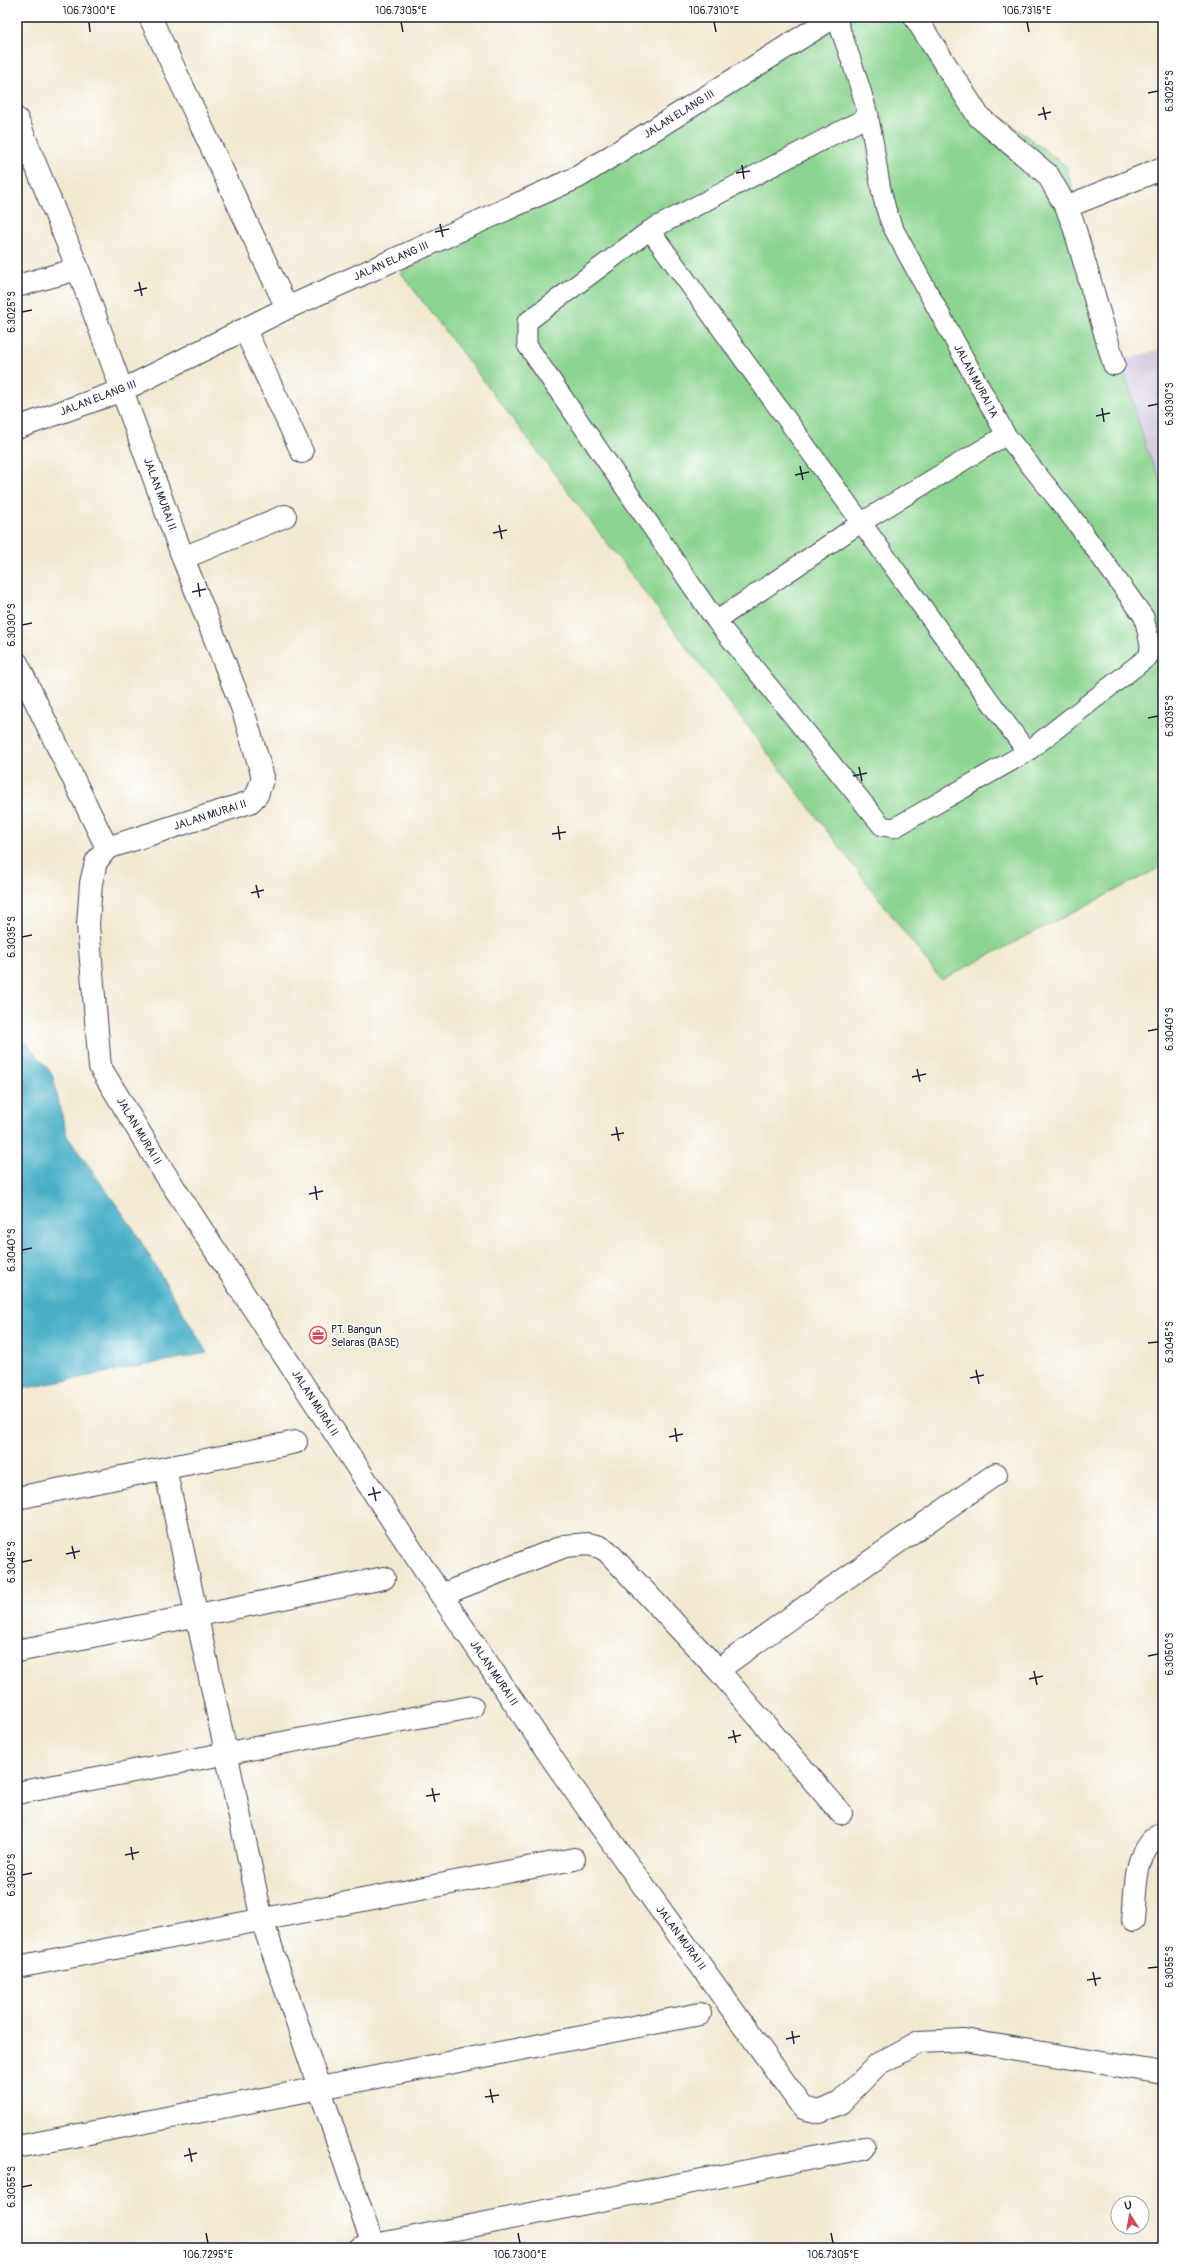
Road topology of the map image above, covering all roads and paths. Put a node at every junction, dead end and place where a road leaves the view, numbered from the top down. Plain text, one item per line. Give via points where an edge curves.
1 (150, 17) edge
2 (915, 17) edge
3 (832, 18) edge
4 (868, 116) junction
5 (17, 119) edge
6 (1163, 168) edge
7 (1066, 207) junction
8 (650, 230) junction
9 (78, 269) junction
10 (17, 286) edge
11 (287, 308) junction
12 (245, 330) junction
13 (1114, 364) dead end
14 (123, 390) junction
15 (17, 428) edge
16 (1006, 435) junction
17 (302, 452) dead end
18 (285, 516) dead end
19 (862, 522) junction
20 (183, 558) junction
21 (716, 621) junction
22 (17, 663) edge
23 (1027, 752) junction
24 (107, 848) junction
25 (296, 1442) dead end
26 (164, 1468) junction
27 (996, 1474) dead end
28 (17, 1498) edge
29 (384, 1578) dead end
30 (441, 1595) junction
31 (196, 1616) junction
32 (17, 1651) edge
33 (718, 1670) junction
34 (472, 1707) dead end
35 (226, 1754) junction
36 (17, 1793) edge
37 (841, 1813) dead end
38 (1163, 1833) edge
39 (574, 1859) dead end
40 (262, 1920) junction
41 (1133, 1921) dead end
42 (17, 1967) edge
43 (700, 2014) dead end
44 (1163, 2073) edge
45 (319, 2088) junction
46 (17, 2147) edge
47 (863, 2148) dead end
48 (369, 2247) edge

1 - 11 street
2 - 7 street via 979,117 1048,175
3 - 4 lane, JALAN MURAI 1A
3 - 11 street, JALAN ELANG III via 578,177
4 - 8 lane
4 - 16 lane, JALAN MURAI 1A via 879,186 892,226
5 - 9 street, JALAN MURAI II
6 - 7 street
7 - 13 street via 1073,223
8 - 19 lane
8 - 21 lane via 527,322 527,345
9 - 10 street
9 - 14 street, JALAN MURAI II
11 - 12 street, JALAN ELANG III
12 - 14 street, JALAN ELANG III
12 - 17 street
14 - 15 street, JALAN ELANG III
14 - 20 street, JALAN MURAI II
16 - 19 lane
16 - 23 lane, JALAN MURAI 1A via 1077,524 1144,617 1150,645 1149,656
18 - 20 street
19 - 21 lane
19 - 23 lane
20 - 24 street, JALAN MURAI II via 242,707 263,777 261,786 258,795 250,802
21 - 23 lane via 882,826 894,828
22 - 24 street
24 - 30 street, JALAN MURAI II via 96,862 91,883 88,925 100,1067 160,1166
25 - 26 street
26 - 28 street
26 - 31 street
27 - 33 street
29 - 31 street
30 - 33 street via 565,1546 588,1544 600,1547 607,1551
30 - 44 street, JALAN MURAI II via 560,1770 803,2108 820,2112 840,2103 878,2064 919,2042 964,2040
31 - 32 street
31 - 35 street
33 - 37 street
34 - 35 street
35 - 36 street
35 - 40 street
38 - 41 street via 1146,1847 1140,1864
39 - 40 street
40 - 42 street
40 - 45 street
43 - 45 street
45 - 46 street
45 - 48 street
47 - 48 street

